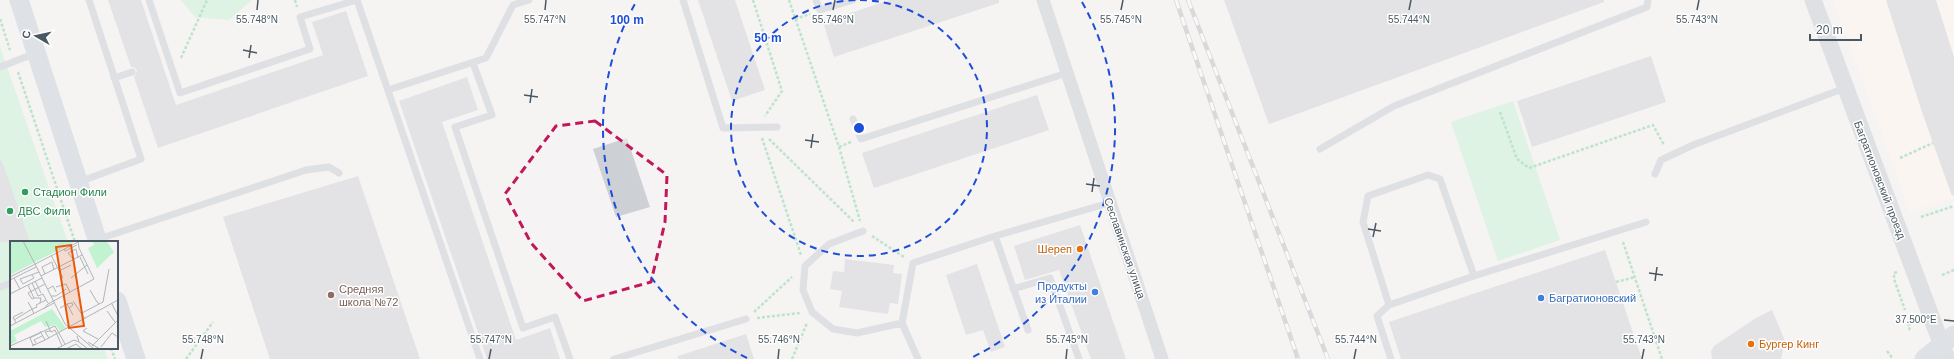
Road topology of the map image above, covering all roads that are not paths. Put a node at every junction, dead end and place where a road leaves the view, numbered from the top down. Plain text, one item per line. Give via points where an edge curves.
1 (19, 0) edge
2 (89, 0) edge
3 (149, 0) edge
4 (529, 0) edge
5 (683, 0) edge
6 (816, 0) edge
7 (853, 0) edge
8 (1044, 0) edge
9 (1648, 0) edge
10 (1813, 0) edge
11 (36, 52) junction
12 (473, 64) junction
13 (0, 67) edge
14 (132, 72) dead end
15 (1067, 73) junction
16 (114, 78) junction
17 (1846, 88) junction
18 (388, 90) junction
19 (853, 119) dead end
20 (777, 127) dead end
21 (1320, 149) dead end
22 (340, 173) dead end
23 (1655, 174) dead end
24 (78, 182) junction
25 (1109, 203) junction
26 (1646, 222) dead end
27 (863, 231) road end
28 (995, 236) junction
29 (98, 241) edge
30 (1474, 276) junction
31 (10, 283) edge
32 (0, 287) edge
33 (1013, 288) junction
34 (118, 304) edge
35 (1388, 305) junction
36 (746, 319) road end
37 (902, 323) junction
38 (1028, 330) dead end
39 (1950, 351) edge
40 (136, 359) edge
41 (480, 359) edge
42 (570, 359) edge
43 (614, 359) edge
44 (918, 359) edge
45 (1079, 359) edge
46 (1162, 359) edge
47 (1391, 359) edge
48 (1924, 359) edge

1 - 11 main road
2 - 16 lane
3 - 18 lane via 165,60 180,93 310,49 300,17 357,0
4 - 12 lane via 513,6 486,58
5 - 20 lane via 723,128
6 - 7 lane via 820,10
8 - 15 street, Сеславинская улица
9 - 21 lane via 1647,7 1394,106
10 - 17 street, Багратионовский проезд
11 - 13 lane
11 - 24 main road
12 - 18 lane
12 - 42 lane via 492,115 455,126 523,328 555,317
14 - 16 lane
15 - 19 lane via 861,139
15 - 25 street, Сеславинская улица
16 - 24 lane via 141,159
17 - 23 lane via 1715,136 1661,160
17 - 39 street, Багратионовский проезд
18 - 41 lane
22 - 29 lane via 329,166 306,170
24 - 29 main road
25 - 28 lane
25 - 46 street, Сеславинская улица
26 - 30 lane
27 - 37 lane via 829,244 804,266 803,290 812,312 833,329 857,333
28 - 33 lane
28 - 37 lane via 913,263
30 - 35 lane
30 - 35 lane via 1440,179 1428,175 1368,196 1363,222
31 - 32 lane
33 - 38 lane
33 - 45 lane via 1050,278
34 - 40 main road
35 - 47 lane via 1377,316
36 - 43 lane
37 - 44 lane
39 - 48 main road

